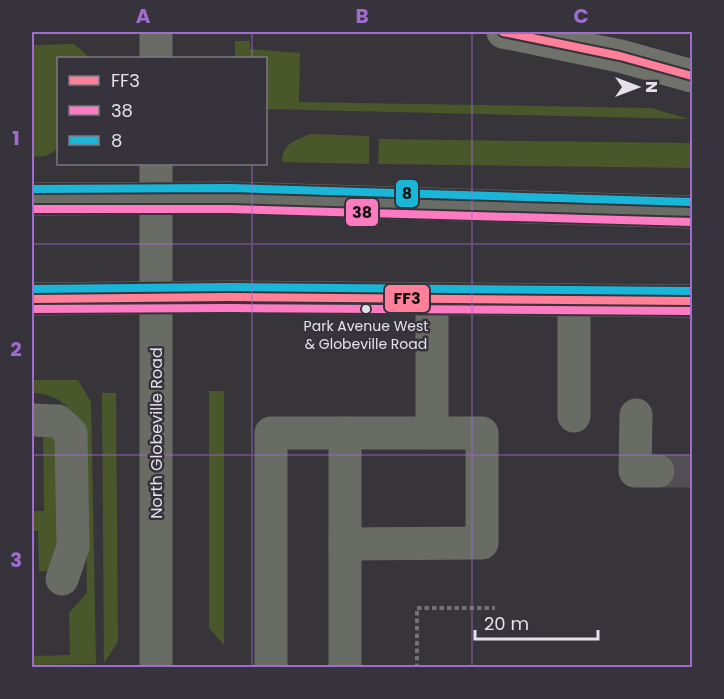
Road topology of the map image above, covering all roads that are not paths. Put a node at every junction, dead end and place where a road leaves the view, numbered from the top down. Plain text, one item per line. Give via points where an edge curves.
1 (156, 32) edge
2 (503, 32) edge
3 (156, 57) edge
4 (693, 76) edge
5 (156, 165) edge
6 (156, 198) junction
7 (32, 199) edge
8 (693, 212) edge
9 (156, 297) junction
10 (32, 298) edge
11 (432, 299) junction
12 (574, 300) junction
13 (693, 301) edge
14 (636, 415) dead end
15 (574, 416) dead end
16 (32, 420) edge
17 (345, 433) junction
18 (432, 433) junction
19 (658, 471) tunnel mouth
20 (345, 544) junction
21 (62, 579) dead end
22 (156, 668) edge
23 (271, 668) edge
24 (345, 668) edge

1 - 3 street
2 - 4 highway via 620,56
5 - 6 street, North Globeville Road
6 - 7 main road
6 - 8 main road
6 - 9 street, North Globeville Road
9 - 10 main road
9 - 11 main road
9 - 22 street, North Globeville Road
11 - 12 main road
11 - 18 street
12 - 13 main road
12 - 15 street
14 - 19 street via 634,471
16 - 21 street via 58,421 71,433 73,547
17 - 18 street
17 - 20 street
17 - 23 street via 272,433
18 - 20 street via 482,433 482,543
20 - 24 street

